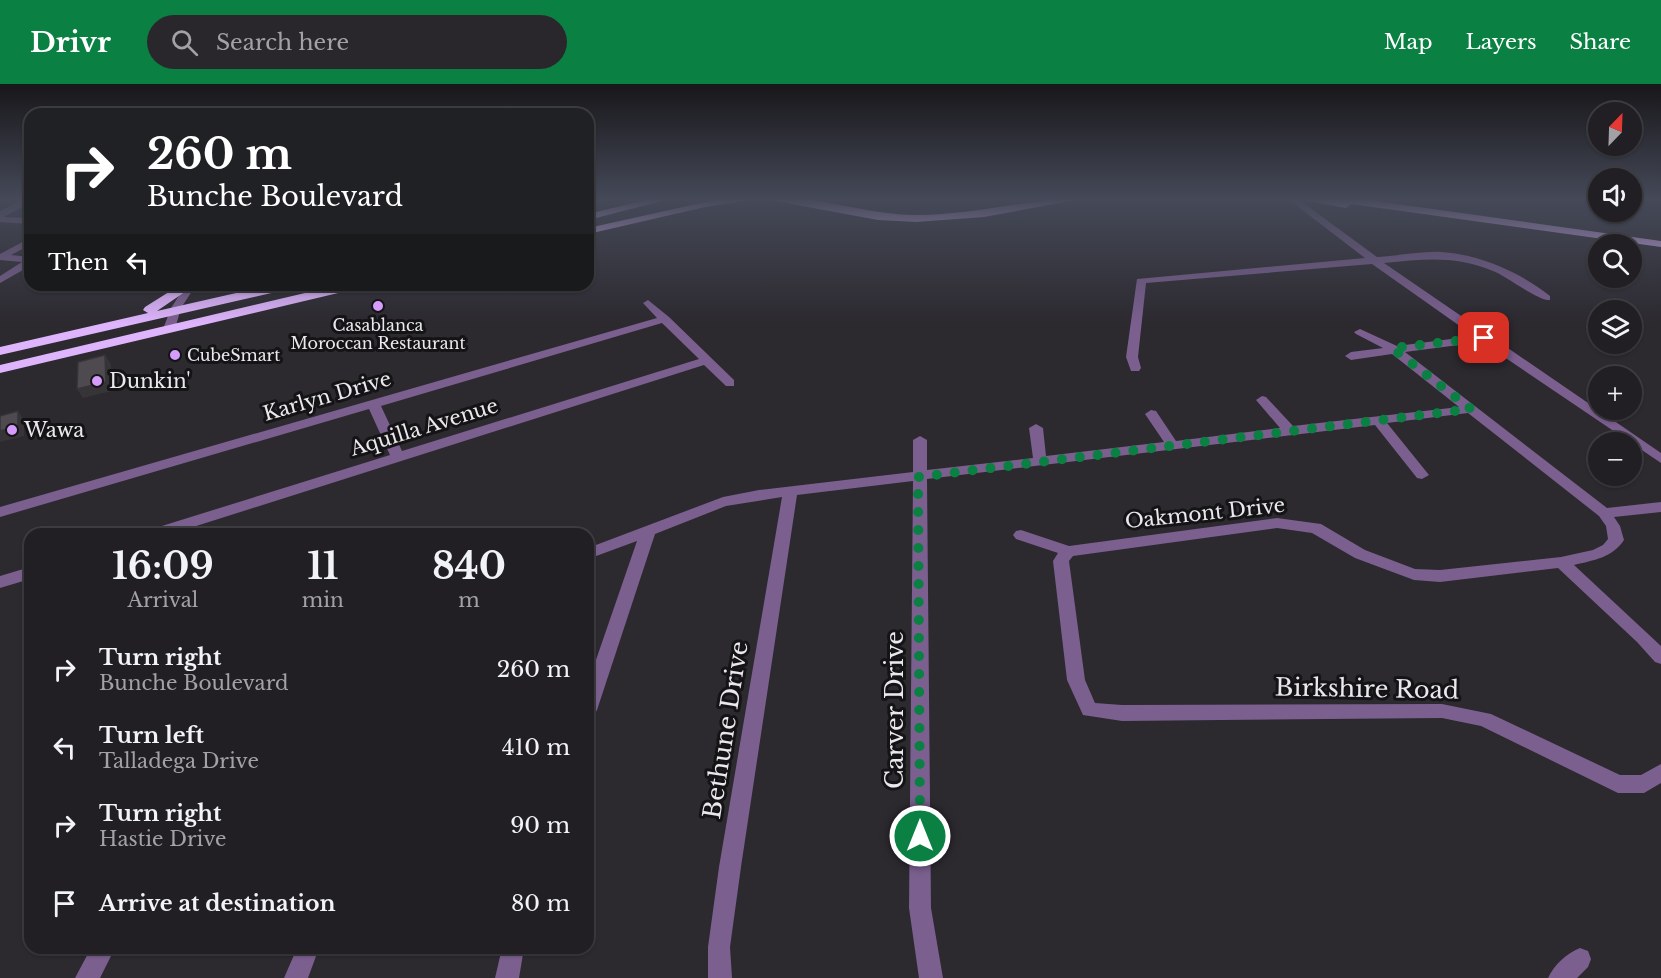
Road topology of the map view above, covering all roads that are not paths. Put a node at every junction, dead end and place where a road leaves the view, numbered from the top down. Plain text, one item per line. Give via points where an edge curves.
1 (1354, 241) edge
2 (1642, 242) edge
3 (24, 244) edge
4 (1661, 244) edge
5 (1, 257) edge
6 (1379, 259) junction
7 (24, 260) edge
8 (24, 266) edge
9 (0, 280) edge
10 (186, 291) edge
11 (192, 291) edge
12 (207, 291) edge
13 (261, 291) edge
14 (331, 291) edge
15 (256, 292) junction
16 (1546, 298) dead end
17 (648, 303) dead end
18 (180, 310) junction
19 (665, 319) junction
20 (176, 328) junction
21 (1360, 332) dead end
22 (81, 333) junction
23 (1484, 338) junction
24 (1392, 348) junction
25 (0, 352) edge
26 (1351, 356) dead end
27 (707, 360) junction
28 (1135, 368) dead end
29 (0, 369) edge
30 (730, 383) dead end
31 (1262, 400) dead end
32 (373, 403) junction
33 (1471, 409) junction
34 (1151, 414) dead end
35 (1379, 421) junction
36 (1036, 428) dead end
37 (1290, 431) junction
38 (920, 440) dead end
39 (1173, 446) junction
40 (398, 458) junction
41 (1661, 459) edge
42 (1040, 462) junction
43 (1422, 475) dead end
44 (918, 477) junction
45 (790, 491) junction
46 (1661, 507) edge
47 (5, 510) edge
48 (1604, 513) junction
49 (0, 523) edge
50 (173, 528) edge
51 (648, 531) junction
52 (1021, 535) dead end
53 (1068, 551) junction
54 (594, 552) edge
55 (1561, 562) junction
56 (24, 575) edge
57 (0, 582) edge
58 (1661, 657) edge
59 (594, 692) edge
60 (1661, 772) edge
61 (101, 954) edge
62 (306, 954) edge
63 (512, 954) edge
64 (1580, 959) dead end
65 (87, 978) edge
66 (296, 978) edge
67 (507, 978) edge
68 (720, 978) edge
69 (931, 978) edge
70 (1560, 978) edge

1 - 6 street
2 - 4 highway
3 - 5 street
5 - 7 street
6 - 16 street via 1424,255 1465,258 1504,270
6 - 23 street
6 - 28 street via 1141,281 1132,357
8 - 9 street
10 - 22 highway via 156,307
11 - 18 street
12 - 15 highway via 217,295
13 - 15 highway
14 - 20 highway
15 - 18 highway
17 - 19 street
18 - 20 street
18 - 22 highway
19 - 27 street
19 - 32 street, Karlyn Drive
20 - 29 highway
21 - 24 street
22 - 25 highway
23 - 24 street
23 - 41 street
24 - 26 street
24 - 33 street
27 - 30 street
27 - 40 street, Aquilla Avenue
31 - 37 street
32 - 40 street
32 - 47 street, Karlyn Drive
33 - 35 street
33 - 48 street
34 - 39 street
35 - 37 street
35 - 43 street
36 - 42 street
37 - 39 street
38 - 44 street, Carver Drive
39 - 42 street
40 - 50 street, Aquilla Avenue
42 - 44 street
44 - 45 street
44 - 69 street, Carver Drive via 920,908
45 - 51 street via 723,502
45 - 68 street, Bethune Drive via 730,867 719,947
46 - 48 street
47 - 49 street
48 - 55 street, Oakmont Drive via 1616,540 1608,549
51 - 54 street
51 - 59 street
52 - 53 street, Oakmont Drive
53 - 55 street, Oakmont Drive via 1295,524 1316,528 1360,554 1414,574 1440,576
53 - 60 street, Birkshire Road via 1061,561 1062,581 1076,680 1089,710 1442,711 1484,719 1618,784 1644,784
55 - 58 street
56 - 57 street
61 - 65 street
62 - 66 street
63 - 67 street
64 - 70 street

